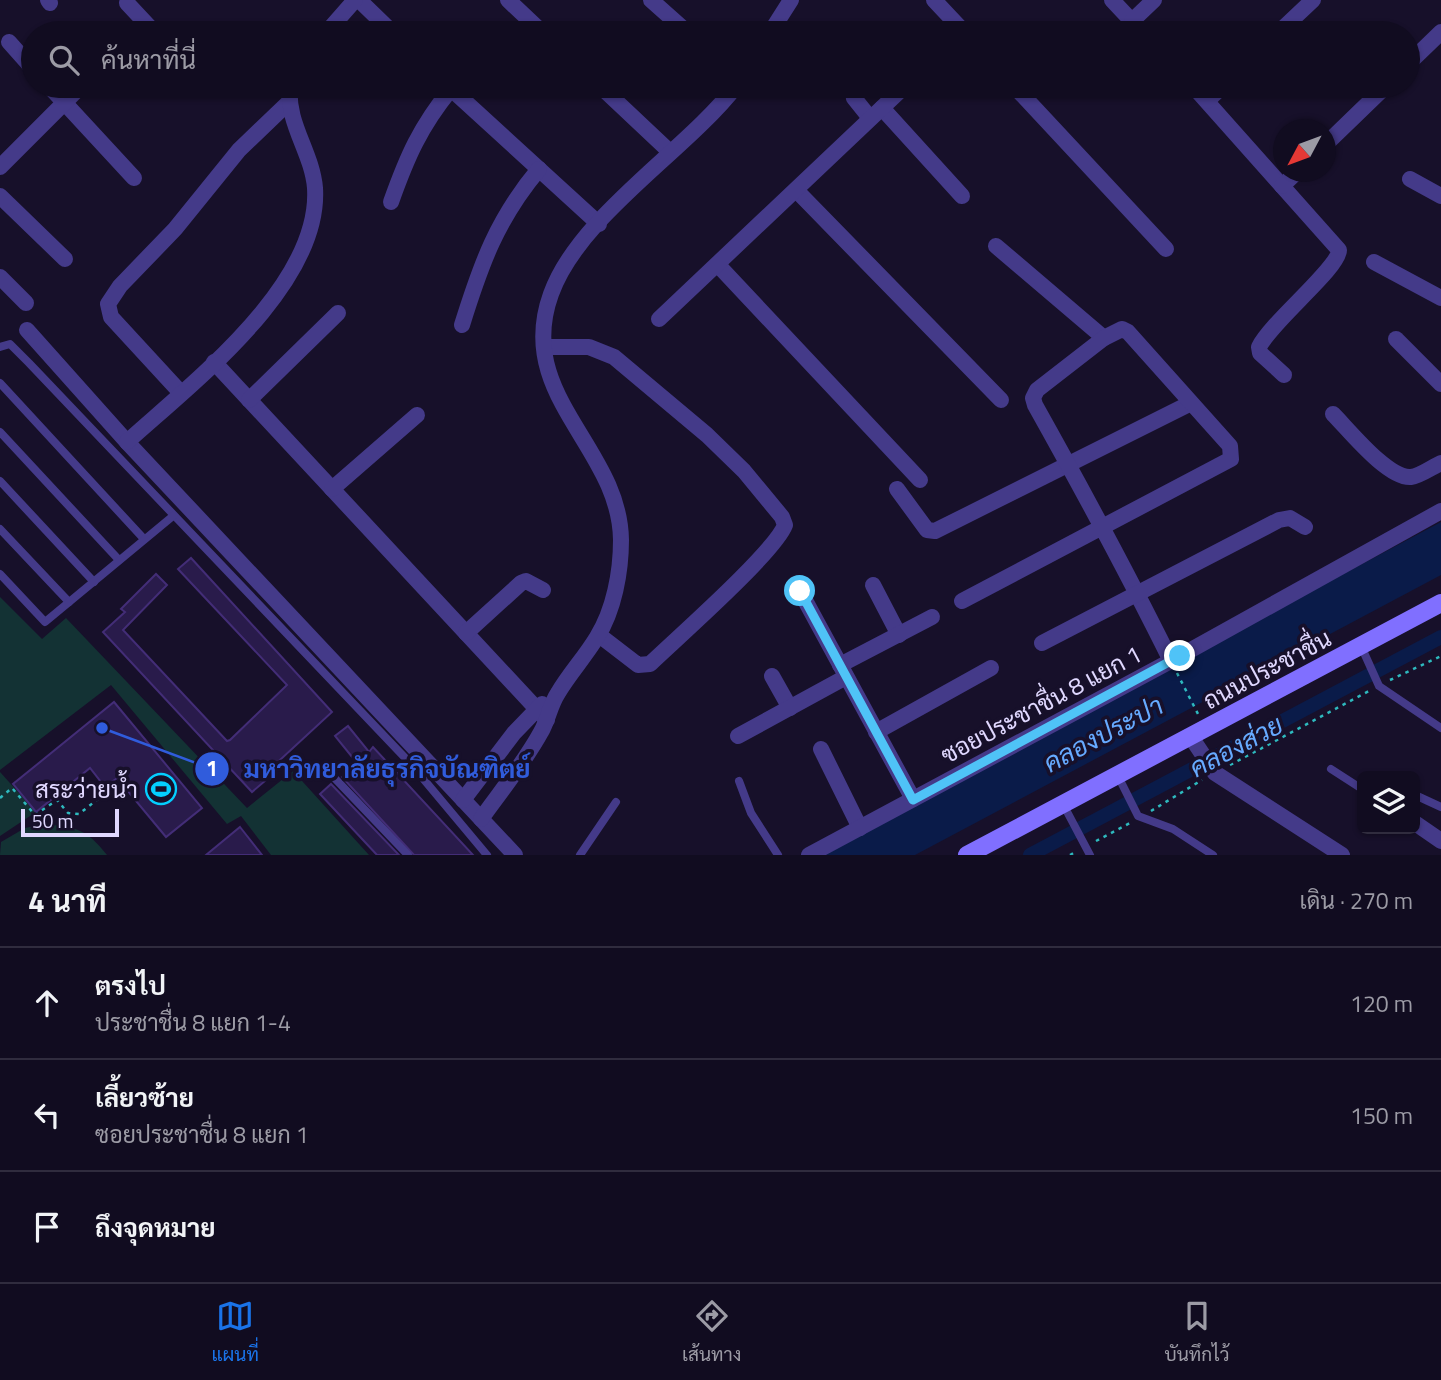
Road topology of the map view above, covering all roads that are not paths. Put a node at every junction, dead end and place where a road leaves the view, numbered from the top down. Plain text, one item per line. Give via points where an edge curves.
1 (357, 0) edge
2 (508, 0) edge
3 (652, 0) edge
4 (791, 0) edge
5 (934, 0) edge
6 (1112, 0) edge
7 (1154, 0) edge
8 (1312, 0) edge
9 (127, 3) dead end
10 (140, 21) edge
11 (337, 21) edge
12 (380, 21) edge
13 (530, 21) edge
14 (675, 21) edge
15 (778, 21) edge
16 (952, 21) edge
17 (1132, 21) edge
18 (1142, 21) edge
19 (1290, 21) edge
20 (1441, 32) edge
21 (9, 42) dead end
22 (1420, 52) edge
23 (21, 56) edge
24 (60, 98) edge
25 (68, 98) edge
26 (289, 98) edge
27 (442, 98) edge
28 (462, 98) edge
29 (613, 98) edge
30 (724, 98) edge
31 (855, 98) edge
32 (892, 98) edge
33 (1025, 98) edge
34 (1204, 98) edge
35 (1210, 98) edge
36 (1373, 98) edge
37 (1207, 101) junction
38 (64, 102) junction
39 (288, 103) junction
40 (876, 113) junction
41 (1336, 134) edge
42 (670, 151) junction
43 (0, 166) edge
44 (539, 169) junction
45 (134, 178) dead end
46 (1410, 179) dead end
47 (1286, 182) edge
48 (1282, 186) junction
49 (796, 190) junction
50 (0, 196) edge
51 (962, 196) dead end
52 (1441, 196) edge
53 (391, 202) dead end
54 (599, 224) junction
55 (996, 246) dead end
56 (1166, 248) dead end
57 (65, 259) dead end
58 (1374, 262) dead end
59 (718, 265) junction
60 (0, 277) edge
61 (1441, 298) edge
62 (26, 303) dead end
63 (338, 313) dead end
64 (659, 319) dead end
65 (462, 325) dead end
66 (27, 331) dead end
67 (1104, 338) junction
68 (1396, 339) dead end
69 (0, 347) edge
70 (544, 347) junction
71 (214, 362) junction
72 (1284, 375) dead end
73 (0, 383) edge
74 (1441, 384) edge
75 (181, 393) junction
76 (249, 400) junction
77 (1001, 400) dead end
78 (1191, 403) junction
79 (1333, 414) dead end
80 (417, 415) dead end
81 (0, 432) edge
82 (127, 442) junction
83 (1441, 463) edge
84 (1068, 464) junction
85 (920, 480) dead end
86 (0, 481) edge
87 (332, 489) junction
88 (897, 489) dead end
89 (1441, 511) edge
90 (173, 516) junction
91 (1305, 527) dead end
92 (1102, 528) junction
93 (0, 529) edge
94 (144, 540) junction
95 (120, 560) junction
96 (0, 574) edge
97 (94, 582) junction
98 (873, 585) dead end
99 (543, 590) dead end
100 (800, 591) dead end
101 (1138, 593) junction
102 (962, 601) dead end
103 (69, 602) junction
104 (1441, 603) edge
105 (932, 617) dead end
106 (466, 633) junction
107 (599, 635) junction
108 (899, 635) junction
109 (1042, 643) dead end
110 (1365, 653) junction
111 (1171, 662) junction
112 (991, 668) dead end
113 (843, 671) junction
114 (772, 676) dead end
115 (556, 696) junction
116 (535, 708) junction
117 (790, 708) junction
118 (547, 720) junction
119 (1441, 728) edge
120 (876, 733) junction
121 (738, 737) dead end
122 (1195, 745) junction
123 (821, 749) dead end
124 (325, 768) dead end
125 (1331, 769) dead end
126 (738, 781) dead end
127 (1122, 783) junction
128 (1357, 786) edge
129 (1420, 797) edge
130 (463, 800) junction
131 (913, 800) junction
132 (616, 802) dead end
133 (1441, 807) edge
134 (1067, 812) junction
135 (481, 819) junction
136 (1420, 826) edge
137 (860, 828) junction
138 (1441, 841) edge
139 (1086, 848) edge
140 (408, 855) edge
141 (487, 855) edge
142 (515, 855) edge
143 (580, 855) edge
144 (778, 855) edge
145 (809, 855) edge
146 (967, 855) edge
147 (1213, 855) edge
148 (1342, 855) edge

1 - 11 street
1 - 12 street
2 - 13 street
3 - 14 street
4 - 15 street
5 - 16 street
6 - 17 street
7 - 18 street
8 - 19 street
9 - 10 street
20 - 22 street
21 - 23 street
24 - 38 street
25 - 38 street
26 - 39 street
27 - 53 street via 411,146
28 - 44 street
29 - 42 street
30 - 42 street
31 - 40 street
32 - 40 street
33 - 56 street
34 - 37 street
35 - 37 street
36 - 41 street
37 - 48 street
38 - 43 street
38 - 45 street
39 - 71 street via 315,187 308,233 288,279 271,303
39 - 75 street via 239,150 108,304 111,317
40 - 49 street
40 - 51 street
42 - 54 street
44 - 54 street
44 - 65 street via 500,222
46 - 52 street
47 - 48 street
48 - 72 street via 1337,246 1339,254 1291,304 1259,347
49 - 59 street
49 - 77 street
50 - 57 street
54 - 70 street via 557,279
55 - 67 street
58 - 61 street
59 - 64 street
59 - 85 street
60 - 62 street
63 - 76 street
66 - 82 street
67 - 78 street via 1119,328 1128,332
67 - 84 street via 1032,398
68 - 74 street
69 - 90 lane via 10,344
70 - 107 street via 554,390 601,470 619,527 619,571
70 - 107 street via 589,347 614,357 744,471 785,525 754,563 650,664 638,665
71 - 75 street
71 - 76 street
73 - 94 lane
75 - 82 street
76 - 87 street
78 - 84 street
78 - 92 street via 1230,446 1231,458
79 - 83 street via 1389,470 1402,477 1413,477
80 - 87 street
81 - 95 lane
82 - 130 street
84 - 88 street via 930,532
84 - 92 street
86 - 97 lane
87 - 106 street
89 - 111 street, ซอยประชาชื่น 8 แยก 1
90 - 94 lane
90 - 141 lane via 410,763
91 - 101 street via 1290,518 1279,520
92 - 101 street
92 - 102 street
93 - 103 lane
94 - 95 lane
95 - 97 lane
96 - 103 lane via 45,622
97 - 103 lane
98 - 108 street
99 - 106 street via 521,583
100 - 113 street
101 - 109 street
101 - 111 street
104 - 110 main road, ถนนประชาชื่น
105 - 108 street
106 - 116 street
107 - 115 street
108 - 113 street
110 - 119 lane via 1380,686
110 - 122 main road, ถนนประชาชื่น
111 - 131 street, ซอยประชาชื่น 8 แยก 1
112 - 120 street
113 - 117 street
113 - 120 street
114 - 117 street
115 - 116 street
115 - 118 street
116 - 118 street
116 - 130 street
117 - 121 street
118 - 135 street
120 - 131 street
122 - 127 main road, ถนนประชาชื่น
122 - 148 street via 1213,770
123 - 137 street
124 - 140 lane
125 - 128 lane
126 - 144 lane via 751,813
127 - 134 main road, ถนนประชาชื่น
127 - 147 lane via 1138,814 1173,829
129 - 133 lane
130 - 135 street
131 - 137 street, ซอยประชาชื่น 8 แยก 1
132 - 143 lane
134 - 139 lane
134 - 146 main road, ถนนประชาชื่น
135 - 142 street
136 - 138 street
137 - 145 street, ซอยประชาชื่น 8 แยก 1

